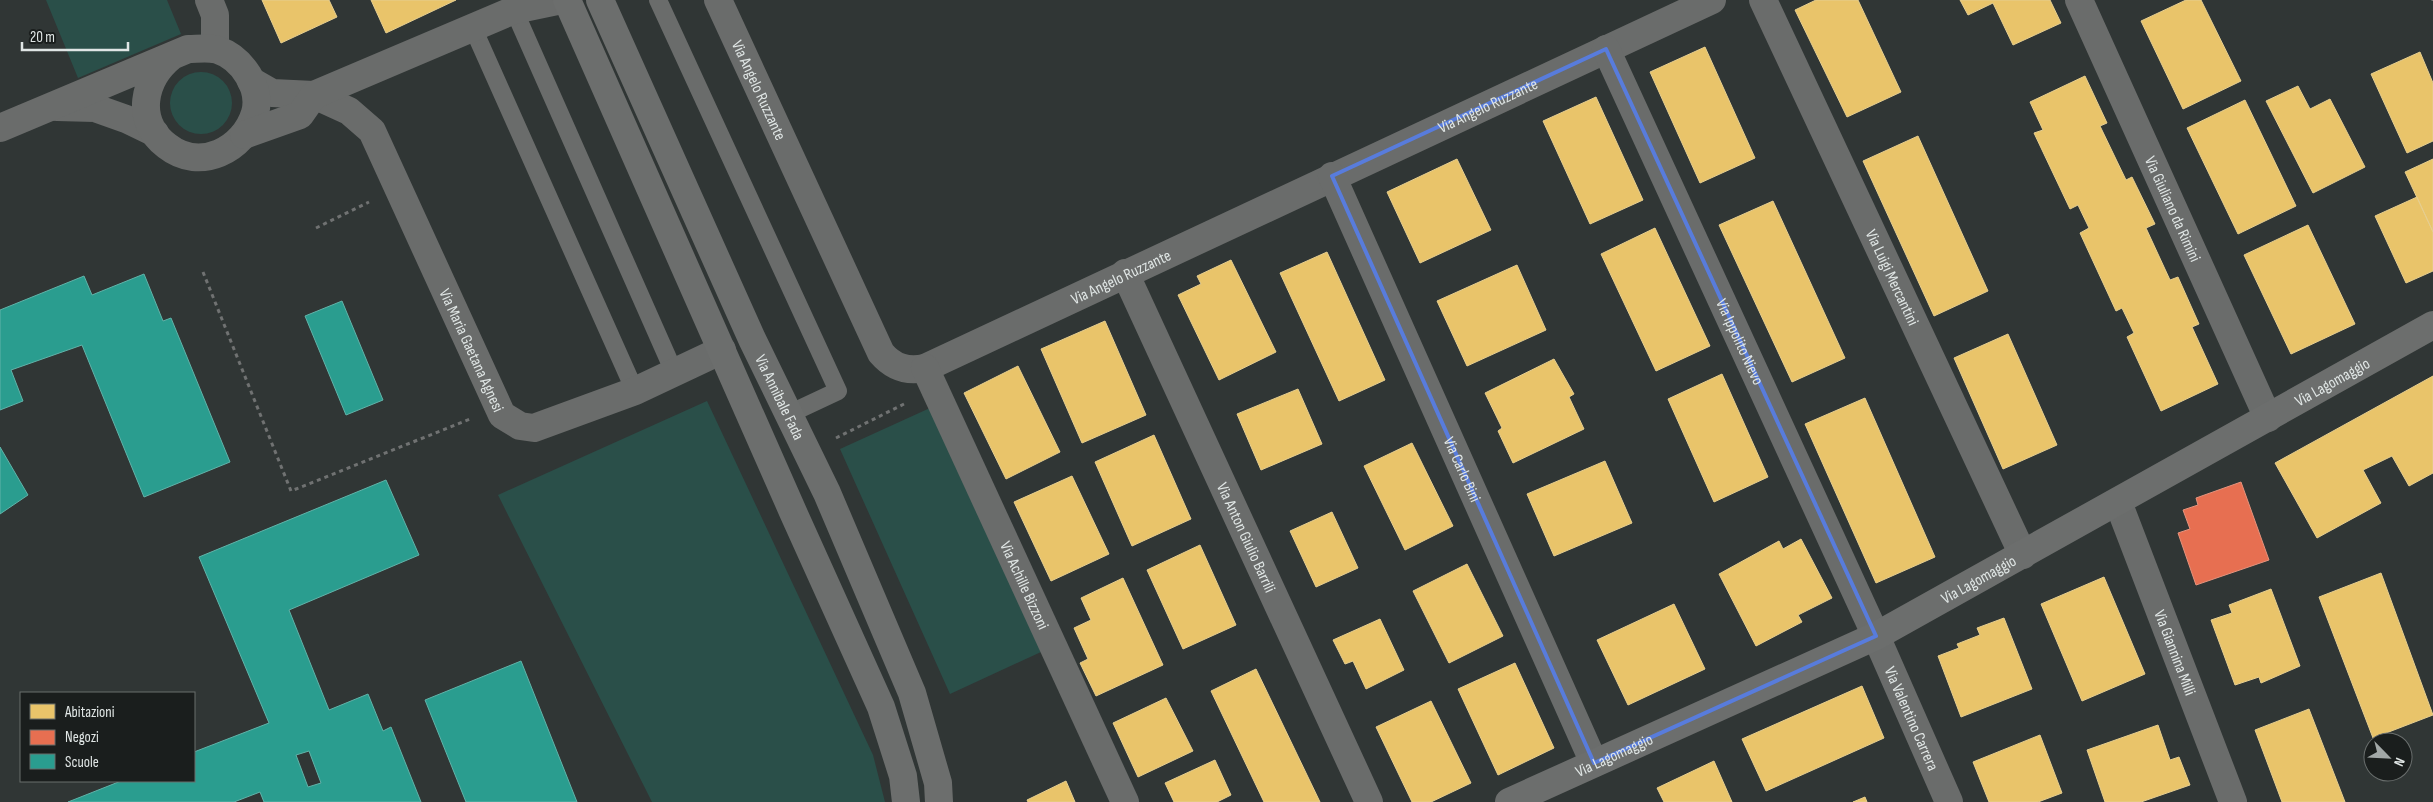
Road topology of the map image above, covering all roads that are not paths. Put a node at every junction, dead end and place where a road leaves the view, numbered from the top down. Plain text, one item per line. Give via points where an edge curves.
1 (209, 0) edge
2 (562, 0) edge
3 (567, 0) edge
4 (600, 0) edge
5 (658, 0) edge
6 (718, 0) edge
7 (1712, 0) edge
8 (1763, 0) edge
9 (2079, 0) edge
10 (511, 5) edge
11 (473, 28) junction
12 (215, 49) junction
13 (1606, 49) junction
14 (172, 56) junction
15 (251, 81) junction
16 (314, 95) junction
17 (48, 107) junction
18 (0, 128) edge
19 (155, 132) junction
20 (244, 135) junction
21 (1332, 176) junction
22 (1125, 273) junction
23 (2433, 324) edge
24 (722, 350) junction
25 (925, 368) junction
26 (674, 372) junction
27 (635, 391) junction
28 (789, 414) junction
29 (2268, 418) junction
30 (2118, 502) junction
31 (2023, 555) junction
32 (1876, 636) junction
33 (1594, 763) junction
34 (906, 802) edge
35 (939, 802) edge
36 (1125, 802) edge
37 (1369, 802) edge
38 (1509, 802) edge
39 (1949, 802) edge
40 (2233, 802) edge

1 - 12 street via 215,15
2 - 10 street, Via Maria Gaetana Agnesi
3 - 24 main road, Via Annibale Fada
4 - 28 main road, Via Annibale Fada via 752,339
5 - 28 lane via 838,391
6 - 25 street, Via Angelo Ruzzante via 881,352 898,367
7 - 13 street, Via Angelo Ruzzante
8 - 31 street, Via Luigi Mercantini
9 - 29 street, Via Giuliano da Rimini
10 - 11 street, Via Maria Gaetana Agnesi
10 - 26 lane
11 - 16 street, Via Maria Gaetana Agnesi
11 - 27 lane
12 - 14 street via 188,49
12 - 15 street via 237,60
13 - 21 street, Via Angelo Ruzzante
13 - 32 street, Via Ippolito Nievo
14 - 17 street
14 - 19 street via 159,66 150,80 147,115
15 - 16 street, Via Maria Gaetana Agnesi via 272,93
15 - 20 street via 255,92 255,111
16 - 20 street via 300,115
16 - 27 street, Via Maria Gaetana Agnesi via 349,111 372,131 502,415 520,426 534,428
17 - 18 street
17 - 19 street via 95,108
19 - 20 street via 168,146 184,155 203,157 221,154
21 - 22 street, Via Angelo Ruzzante
21 - 33 street, Via Carlo Bini
22 - 25 street, Via Angelo Ruzzante
22 - 37 street, Via Anton Giulio Barrili
23 - 29 main road, Via Lagomaggio
24 - 26 street, Via Maria Gaetana Agnesi
24 - 34 main road, Via Annibale Fada via 881,707 903,776
25 - 36 street, Via Achille Bizzoni
26 - 27 street, Via Maria Gaetana Agnesi
28 - 35 main road, Via Annibale Fada via 827,493 912,693 938,783
29 - 30 main road, Via Lagomaggio
30 - 31 main road, Via Lagomaggio
30 - 40 street, Via Giannina Milli
31 - 32 main road, Via Lagomaggio
32 - 33 main road, Via Lagomaggio
32 - 39 street, Via Valentino Carrera
33 - 38 main road, Via Lagomaggio

